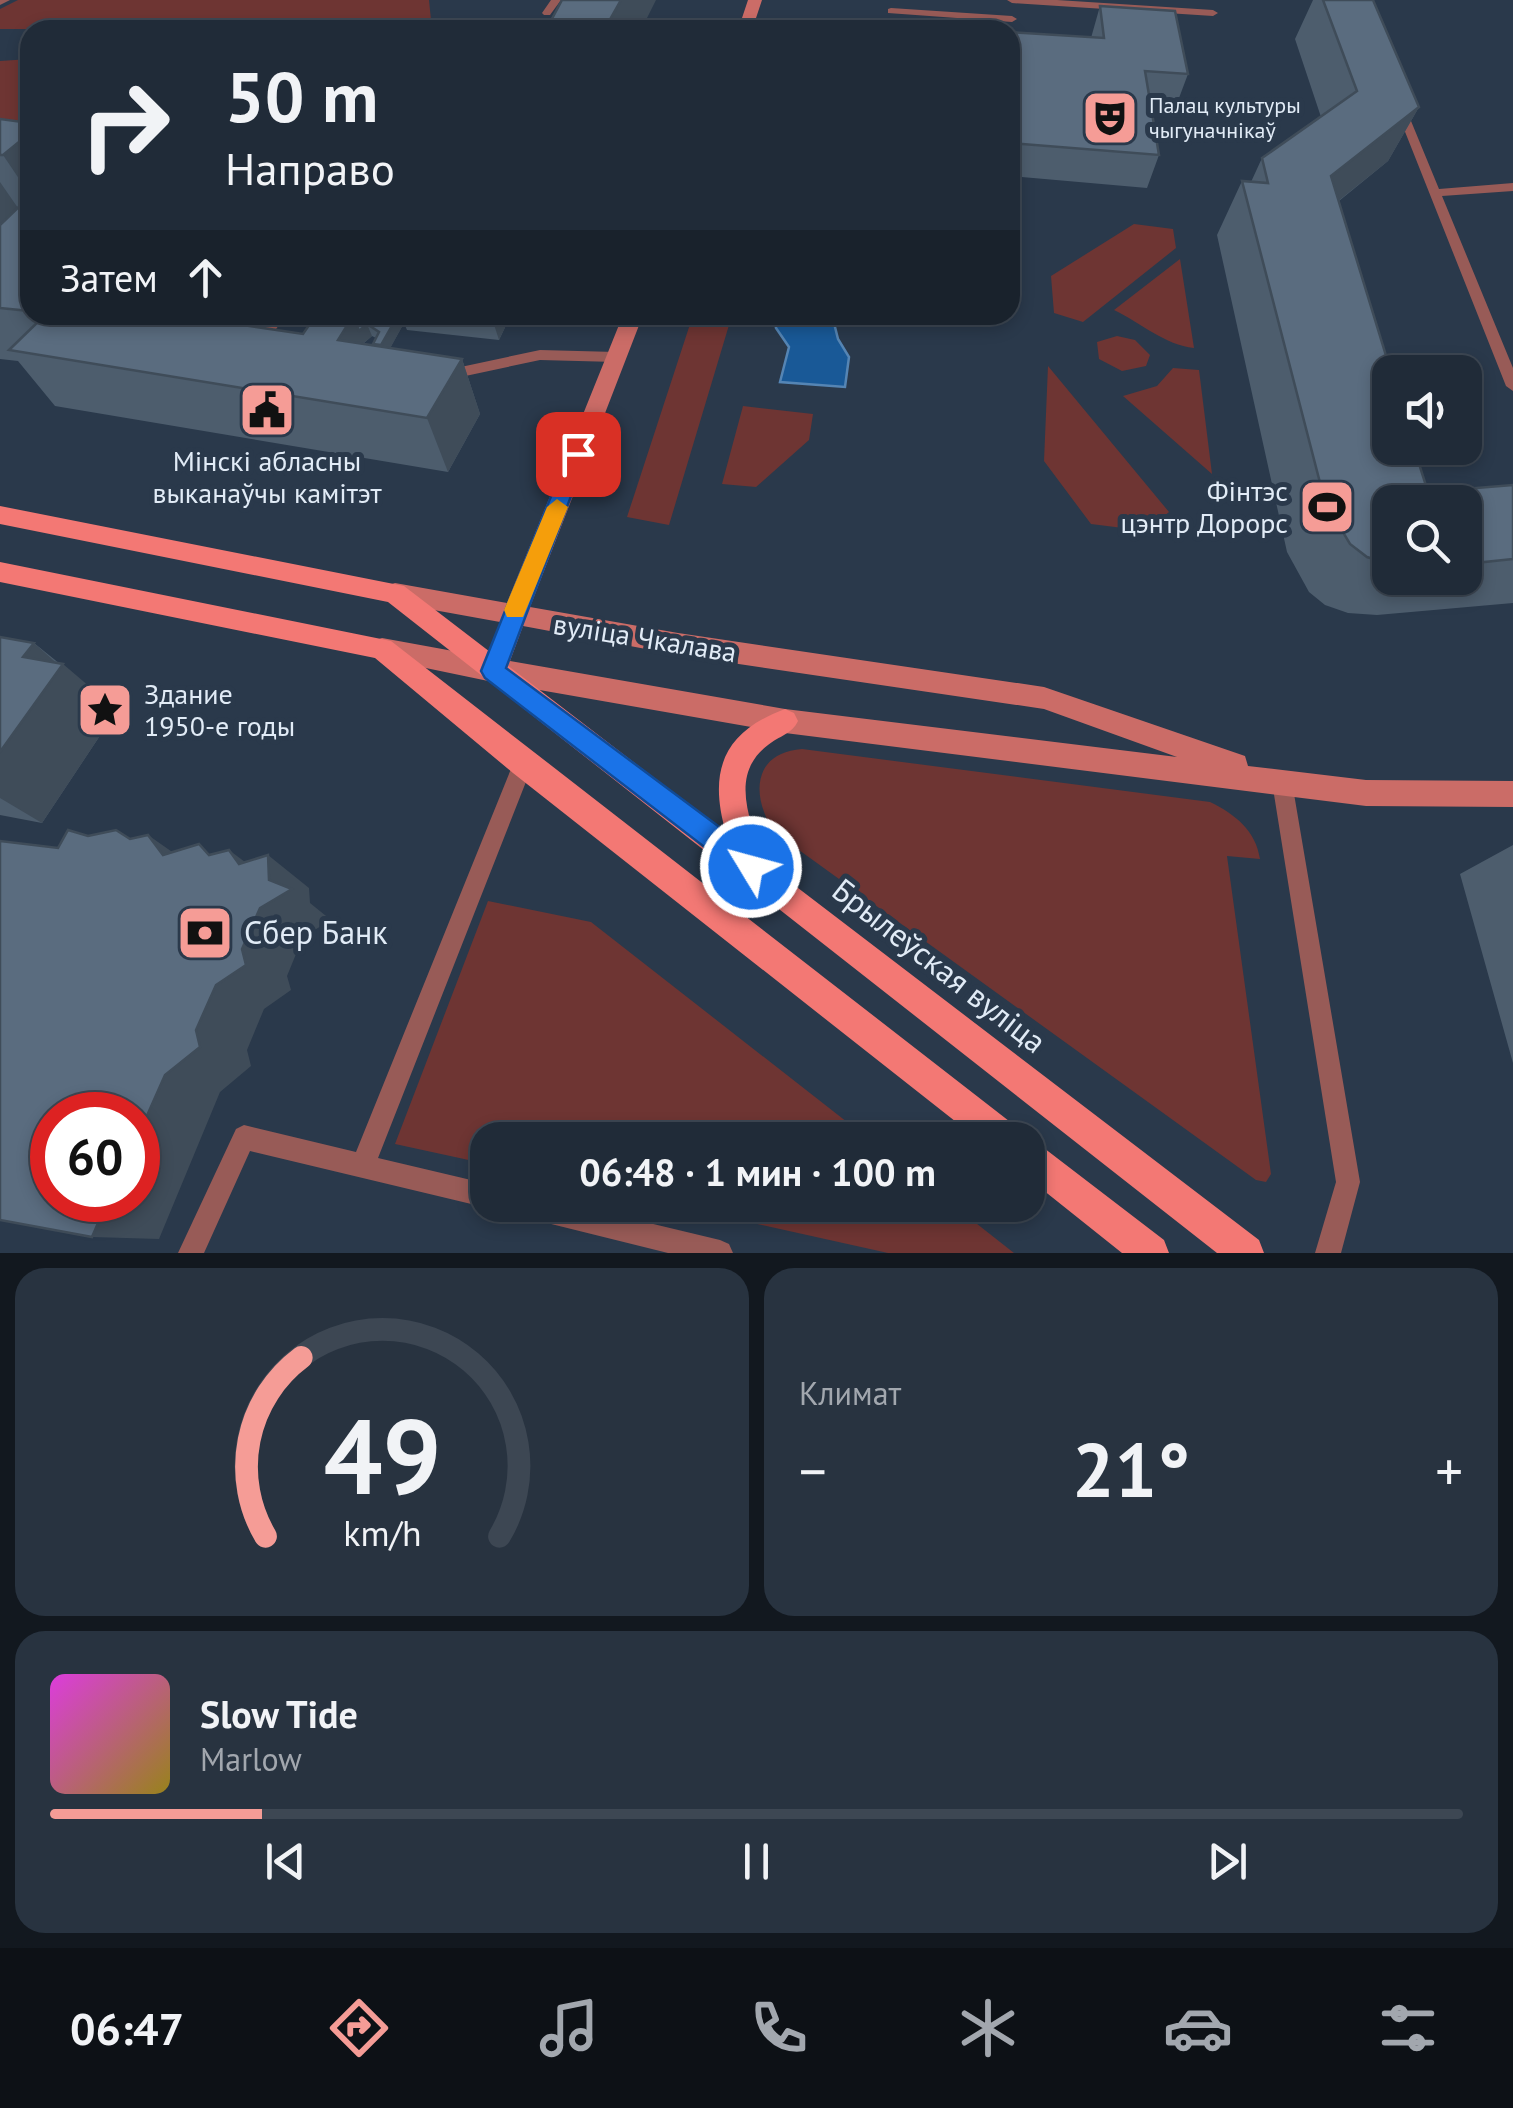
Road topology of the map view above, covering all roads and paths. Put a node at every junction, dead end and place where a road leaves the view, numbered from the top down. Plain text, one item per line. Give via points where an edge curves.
1 (556, 0) edge
2 (1012, 0) edge
3 (892, 5) edge
4 (547, 13) dead end
5 (1212, 13) dead end
6 (1012, 18) dead end
7 (1394, 92) edge
8 (1513, 188) edge
9 (1436, 193) junction
10 (272, 325) edge
11 (355, 325) edge
12 (629, 325) edge
13 (276, 346) edge
14 (616, 357) junction
15 (348, 361) edge
16 (418, 369) edge
17 (1513, 386) edge
18 (0, 515) edge
19 (0, 572) edge
20 (395, 593) junction
21 (513, 616) junction
22 (382, 649) junction
23 (493, 671) junction
24 (786, 721) junction
25 (523, 764) junction
26 (1282, 782) junction
27 (1513, 794) edge
28 (751, 867) junction
29 (983, 1122) edge
30 (364, 1166) junction
31 (1045, 1170) edge
32 (470, 1192) edge
33 (593, 1222) edge
34 (191, 1253) edge
35 (720, 1253) edge
36 (1151, 1253) edge
37 (1246, 1253) edge
38 (1328, 1253) edge

1 - 4 lane
2 - 5 lane
3 - 6 lane
7 - 9 lane
8 - 9 lane
9 - 17 lane
10 - 13 lane via 260,342
11 - 15 lane via 335,359
12 - 14 main road
14 - 16 lane via 540,356 456,373
14 - 21 main road
18 - 20 main road, вуліца Чкалава
19 - 22 main road, вуліца Чкалава
20 - 21 main road, вуліца Чкалава
20 - 23 main road, Брылеўская вуліца
21 - 23 main road
21 - 26 main road, вуліца Чкалава via 1044,698
22 - 23 main road, вуліца Чкалава
22 - 25 main road
23 - 24 main road, вуліца Чкалава
23 - 28 main road, Брылеўская вуліца
24 - 26 main road, вуліца Чкалава
24 - 28 main road via 739,752 730,776
25 - 29 main road
25 - 30 lane
26 - 27 main road, вуліца Чкалава via 1366,793
26 - 38 lane via 1348,1182
28 - 37 main road, Брылеўская вуліца
30 - 32 lane
30 - 34 lane via 244,1137
31 - 36 main road
33 - 35 lane

